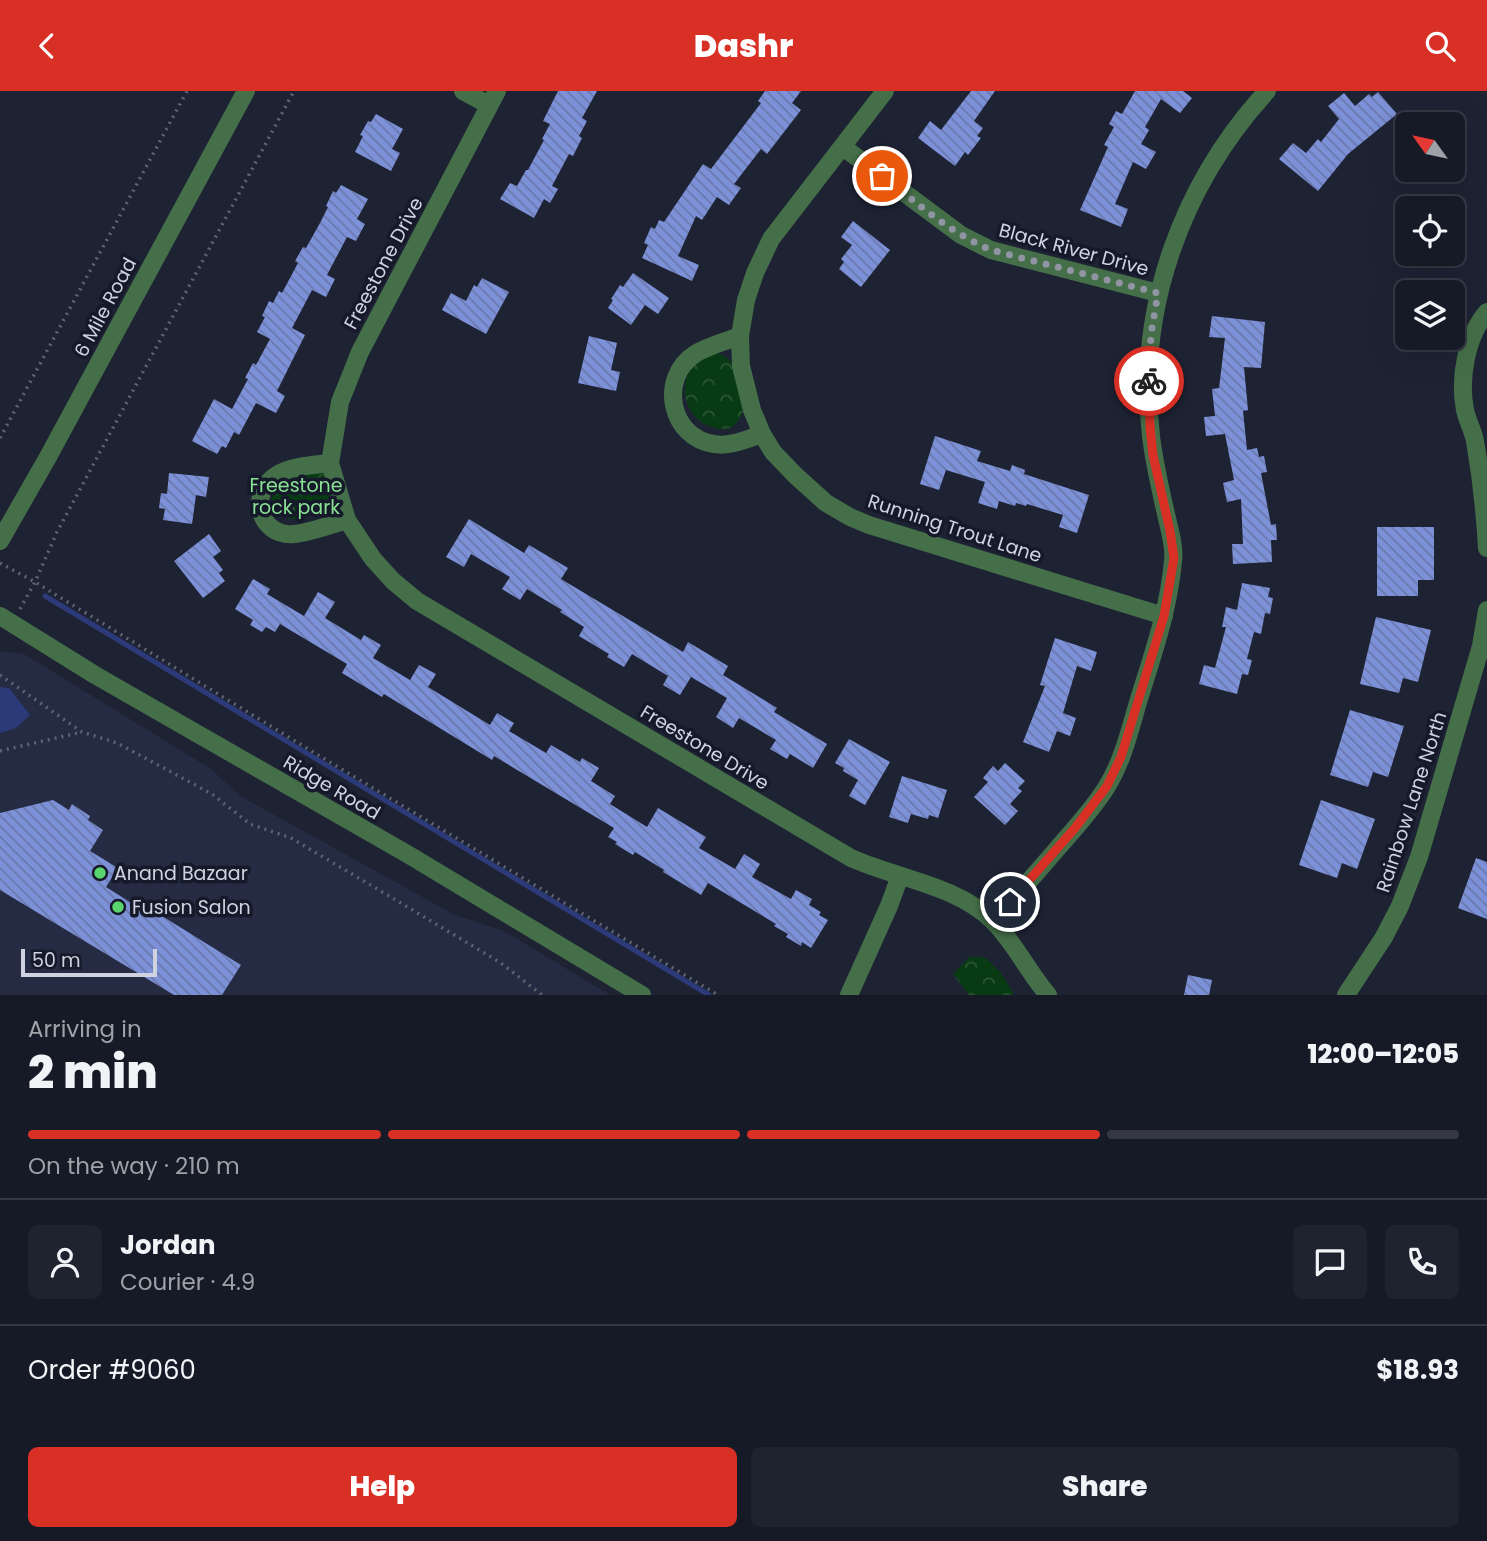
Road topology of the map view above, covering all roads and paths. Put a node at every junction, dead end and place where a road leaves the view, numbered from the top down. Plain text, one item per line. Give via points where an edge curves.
1 (187, 91) edge
2 (246, 91) edge
3 (294, 91) edge
4 (463, 91) edge
5 (885, 91) edge
6 (1267, 91) edge
7 (493, 98) edge
8 (843, 146) junction
9 (1158, 293) junction
10 (1487, 312) edge
11 (740, 336) junction
12 (762, 434) junction
13 (0, 439) edge
14 (330, 463) junction
15 (347, 520) junction
16 (0, 541) edge
17 (1487, 548) edge
18 (0, 563) edge
19 (35, 582) junction
20 (1487, 610) edge
21 (1164, 616) junction
22 (6, 620) edge
23 (0, 675) edge
24 (82, 732) junction
25 (0, 751) edge
26 (900, 876) junction
27 (993, 921) junction
28 (542, 995) edge
29 (642, 995) edge
30 (718, 995) edge
31 (849, 995) edge
32 (1048, 995) edge
33 (1346, 995) edge

1 - 13 path
2 - 16 street, 6 Mile Road
3 - 19 path
4 - 7 street
5 - 8 street, Running Trout Lane
6 - 9 street via 1198,187
7 - 14 street, Freestone Drive via 360,352 340,402
8 - 9 street, Black River Drive via 977,244
8 - 11 street, Running Trout Lane via 763,253 746,300
9 - 21 street via 1148,397 1153,455 1174,558
10 - 17 street via 1469,344 1464,375
11 - 12 street, Running Trout Lane via 741,366
11 - 12 street via 695,353 685,362 674,382 673,404 680,424 705,442 726,444
12 - 21 street, Running Trout Lane via 794,475 850,517
14 - 15 street, Freestone Drive
14 - 15 street via 278,474 261,495 261,514 267,524 293,534
15 - 26 street, Freestone Drive via 373,559 416,601 836,850
18 - 19 path
19 - 22 path
19 - 30 path
20 - 33 street, Rainbow Lane North via 1481,646 1419,857 1384,937
21 - 27 street via 1121,757 1107,786
22 - 29 street, Ridge Road
23 - 24 path
24 - 25 path
24 - 28 path via 117,743 212,794 250,824 291,838 500,963
26 - 27 street, Freestone Drive via 946,891
26 - 31 street
27 - 32 street, Freestone Drive

